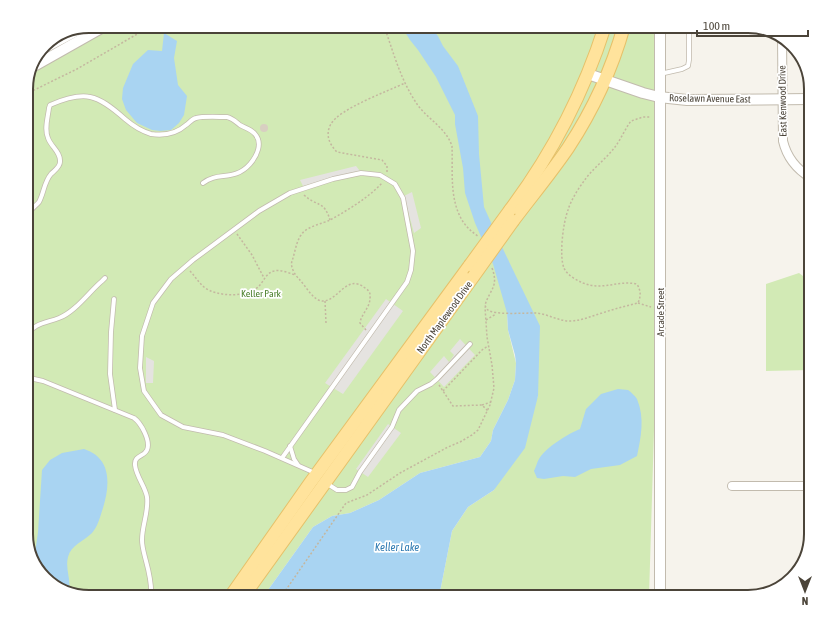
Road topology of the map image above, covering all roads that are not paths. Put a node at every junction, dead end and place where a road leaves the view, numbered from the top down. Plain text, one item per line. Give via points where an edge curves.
1 (93, 33) edge
2 (603, 33) edge
3 (621, 33) edge
4 (660, 33) edge
5 (689, 33) edge
6 (782, 45) edge
7 (40, 63) edge
8 (588, 74) junction
9 (660, 74) junction
10 (604, 80) junction
11 (659, 97) junction
12 (782, 99) junction
13 (804, 99) edge
14 (804, 173) edge
15 (203, 183) dead end
16 (33, 208) edge
17 (512, 216) junction
18 (106, 278) dead end
19 (114, 299) dead end
20 (33, 327) edge
21 (470, 344) dead end
22 (33, 379) edge
23 (115, 410) junction
24 (290, 446) junction
25 (282, 458) junction
26 (298, 466) junction
27 (321, 479) junction
28 (732, 486) dead end
29 (804, 486) edge
30 (151, 590) edge
31 (235, 590) edge
32 (248, 590) edge
33 (660, 590) edge

1 - 7 street
2 - 8 main road, North Maplewood Drive
3 - 10 main road, North Maplewood Drive
4 - 9 street, Arcade Street
5 - 9 lane via 688,66
6 - 12 street, East Kenwood Drive
8 - 10 street, Roselawn Avenue East
8 - 17 main road, North Maplewood Drive via 576,101
9 - 11 street, Arcade Street
10 - 11 street, Roselawn Avenue East
10 - 17 main road, North Maplewood Drive via 592,108 568,148
11 - 12 street, Roselawn Avenue East via 687,100
11 - 33 street, Arcade Street
12 - 13 street, Roselawn Avenue East
12 - 14 street, East Kenwood Drive via 782,133 785,149 793,163
15 - 16 lane via 209,178 233,176 243,172 258,153 259,146 255,134 227,117 196,118 171,134 151,134 132,124 105,102 76,96 50,104 46,132 59,155 60,163 46,180 40,200
17 - 27 main road, North Maplewood Drive, bridge
18 - 20 lane via 66,315
19 - 23 lane via 110,374
21 - 27 lane via 435,380 408,400 352,487 337,490
22 - 23 lane
23 - 30 lane via 140,423 148,443 148,450 138,456 135,467 147,499 142,546
24 - 25 lane
24 - 25 lane via 407,282 411,270 413,251 403,198 395,184 380,175 361,174 333,179 290,193 258,211 185,266 171,279 153,303 142,336 140,368 144,391 160,415 183,427 223,435
24 - 26 lane
25 - 26 lane
26 - 27 lane
27 - 31 main road, North Maplewood Drive
27 - 32 main road, North Maplewood Drive
28 - 29 street

